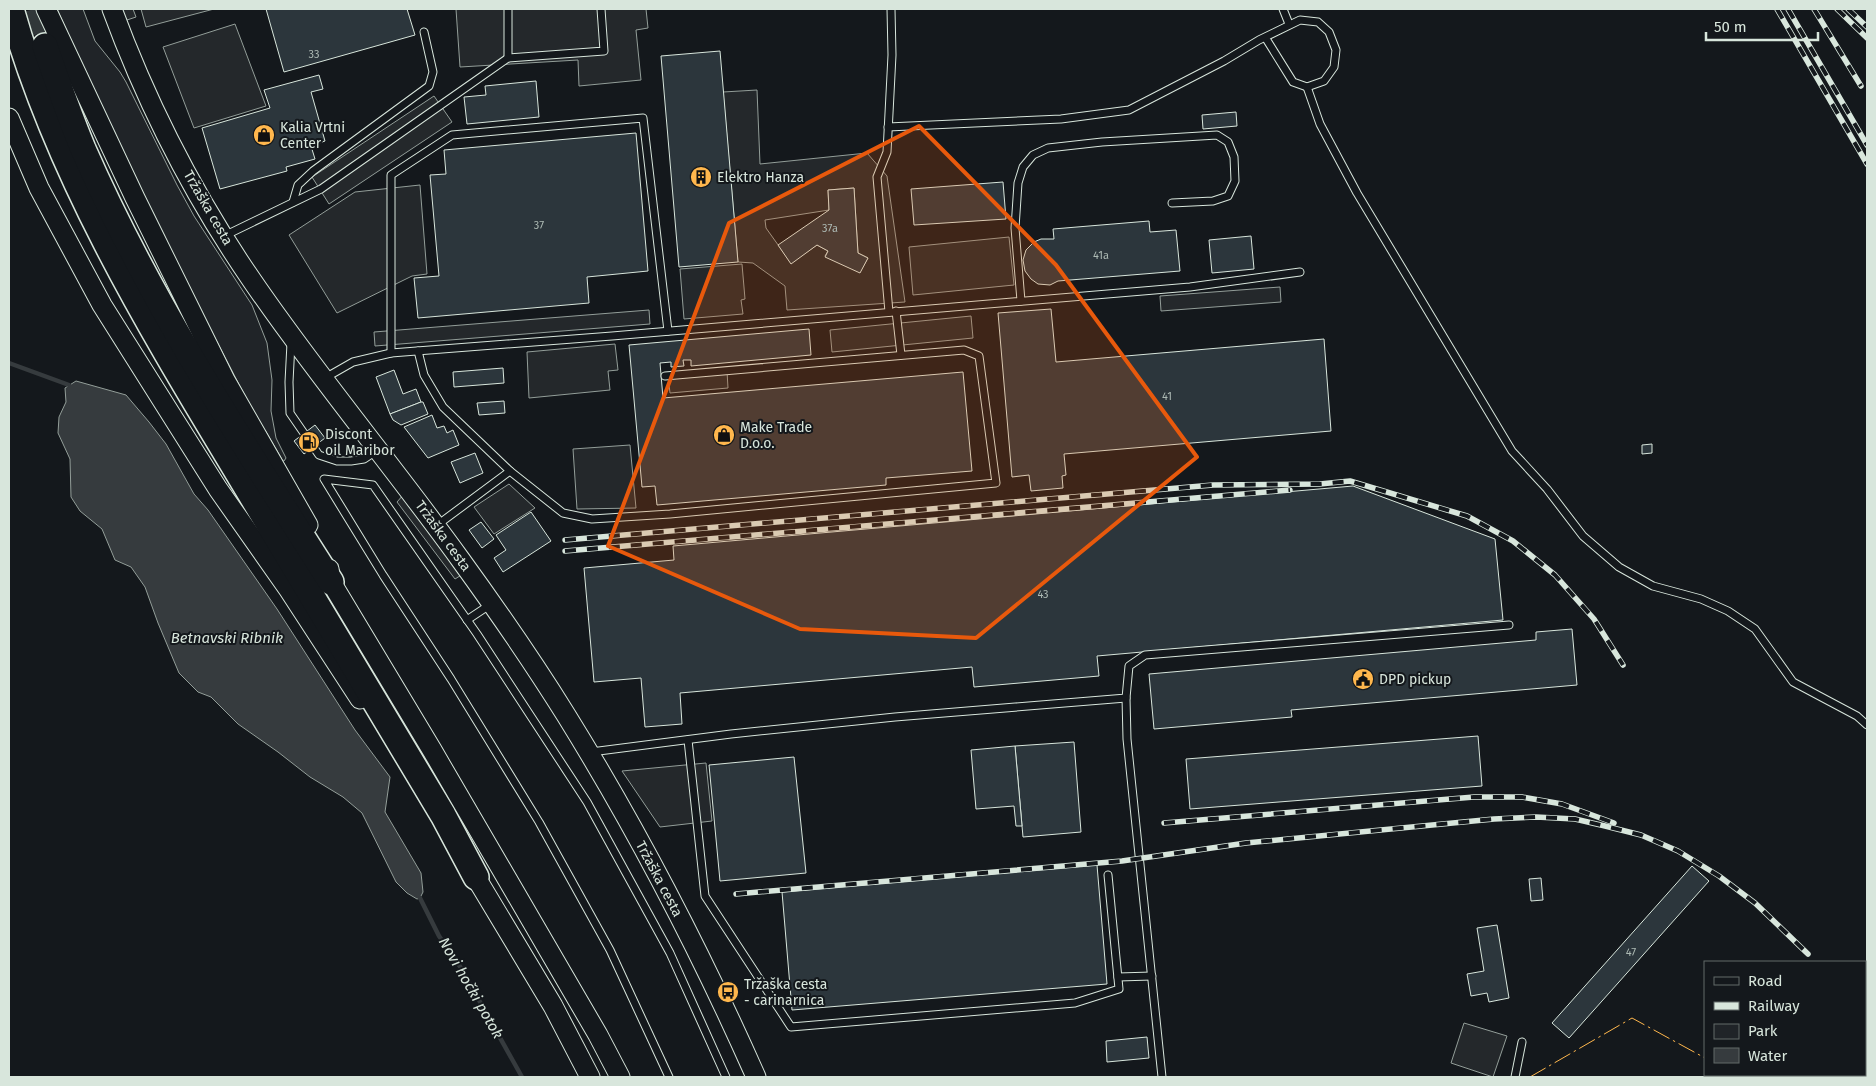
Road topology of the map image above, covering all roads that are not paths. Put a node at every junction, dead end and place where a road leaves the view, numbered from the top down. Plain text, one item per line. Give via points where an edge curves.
1 (11, 9) edge
2 (46, 9) edge
3 (112, 9) edge
4 (508, 9) edge
5 (601, 9) edge
6 (892, 9) edge
7 (1282, 9) edge
8 (1289, 24) junction
9 (424, 32) dead end
10 (1265, 37) junction
11 (54, 46) joint
12 (508, 58) junction
13 (1308, 88) junction
14 (9, 118) edge
15 (888, 127) junction
16 (293, 202) junction
17 (1172, 203) dead end
18 (224, 236) junction
19 (1300, 272) dead end
20 (1021, 301) junction
21 (893, 312) junction
22 (668, 331) junction
23 (292, 335) junction
24 (418, 351) junction
25 (391, 353) junction
26 (901, 355) junction
27 (665, 376) dead end
28 (325, 378) junction
29 (379, 450) junction
30 (510, 471) junction
31 (436, 526) junction
32 (331, 582) joint
33 (491, 603) junction
34 (468, 620) junction
35 (1509, 625) dead end
36 (1126, 698) junction
37 (1867, 725) edge
38 (688, 740) junction
39 (588, 752) junction
40 (1108, 875) dead end
41 (476, 877) junction
42 (1152, 976) junction
43 (1118, 977) junction
44 (1522, 1042) dead end
45 (590, 1077) edge
46 (620, 1077) edge
47 (669, 1077) edge
48 (726, 1077) edge
49 (756, 1077) edge
50 (1162, 1077) edge
51 (1515, 1077) edge

1 - 41 highway via 54,131 123,277 443,815
2 - 11 main road
3 - 18 main road, Tržaška cesta via 160,122
4 - 12 lane
5 - 12 lane via 604,51
6 - 15 lane
7 - 8 lane
8 - 10 lane
8 - 13 lane via 1300,20 1318,22 1329,32 1336,50 1334,67 1324,81
9 - 16 lane via 433,72 429,86 313,171 298,185
10 - 13 lane via 1293,82
10 - 15 lane via 1129,110 1061,119
11 - 32 highway via 83,148 135,257 197,366
12 - 16 lane via 321,189
13 - 37 lane via 1320,124 1357,193 1507,443 1583,536 1619,567 1653,586 1701,599 1728,611 1755,629 1793,682 1857,716
14 - 41 main road via 40,188 112,321 218,489 289,590 423,802
15 - 21 lane via 887,152 877,177
16 - 18 lane
17 - 20 lane via 1213,201 1228,196 1235,181 1234,157 1228,142 1217,135 1102,142 1048,148 1033,155 1023,167 1018,183 1015,228
18 - 23 main road, Tržaška cesta
19 - 20 lane via 1190,287
20 - 21 lane
21 - 22 lane
21 - 26 lane
22 - 24 lane
22 - 25 lane via 642,118 452,135 391,175
23 - 28 main road, Tržaška cesta
23 - 29 lane via 290,413 319,454 350,461 364,459
24 - 25 lane
24 - 30 lane via 424,374 443,407
25 - 28 lane via 353,362
26 - 27 lane
26 - 30 lane via 964,350 979,356 996,483 592,519 563,513
28 - 29 main road, Tržaška cesta
29 - 31 main road, Tržaška cesta
30 - 31 lane
31 - 33 main road, Tržaška cesta
32 - 46 main road via 432,750
33 - 34 lane
33 - 39 main road, Tržaška cesta
34 - 47 lane via 373,485 324,479 539,822 610,950
34 - 48 lane via 587,802 670,953
35 - 36 lane via 1145,655 1129,666
36 - 38 lane via 895,717
36 - 42 lane via 1127,739
38 - 39 lane
38 - 43 lane via 705,896 791,1027 1075,1003 1120,989
39 - 49 main road, Tržaška cesta via 661,881
40 - 43 lane
41 - 45 main road via 553,1006
42 - 43 lane
42 - 50 lane
44 - 51 lane

